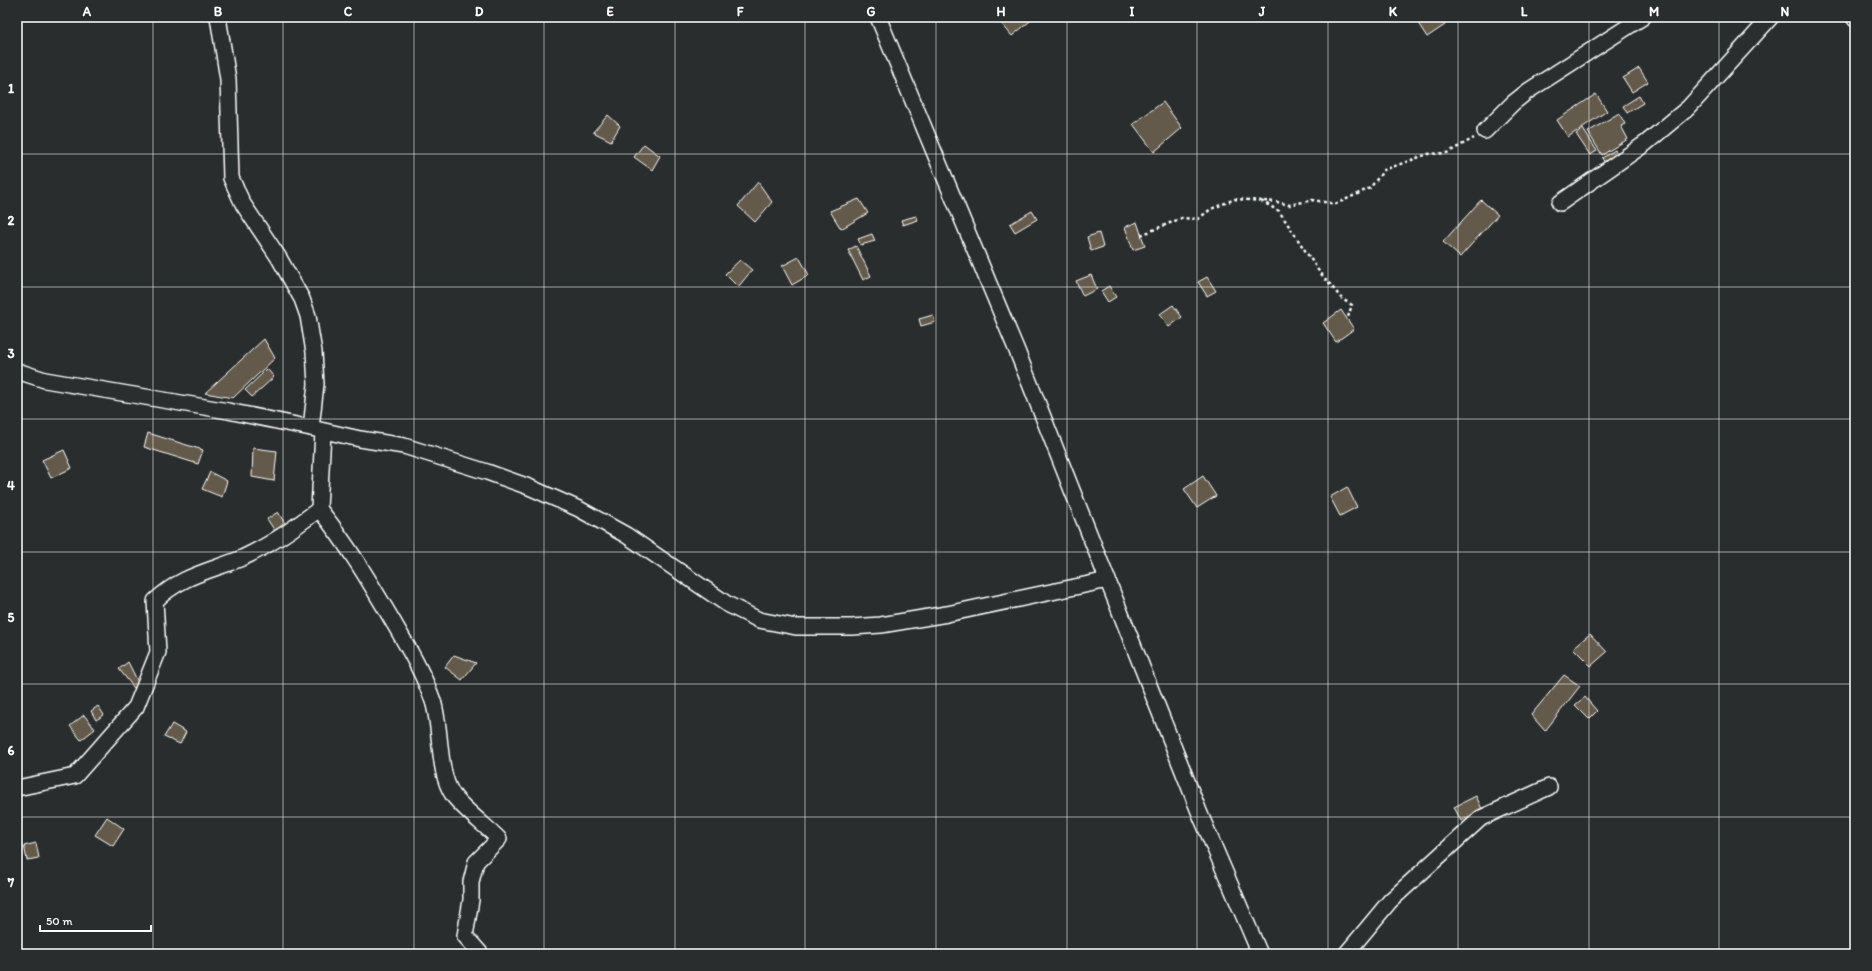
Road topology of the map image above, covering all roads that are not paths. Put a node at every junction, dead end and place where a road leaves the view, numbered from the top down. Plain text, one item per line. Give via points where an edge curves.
1 (218, 17) edge
2 (878, 17) edge
3 (1643, 17) edge
4 (1771, 17) edge
5 (1485, 131) road end
6 (1560, 203) dead end
7 (17, 371) edge
8 (318, 430) junction
9 (319, 509) junction
10 (1108, 580) junction
11 (1549, 787) dead end
12 (17, 788) edge
13 (481, 954) edge
14 (1260, 954) edge
15 (1346, 954) edge

1 - 8 street via 228,79 231,178 243,204 298,293 308,316 314,352
2 - 10 street via 1017,351
3 - 5 street via 1528,91
4 - 6 street via 1688,108 1646,143
7 - 8 street via 45,380 221,410
8 - 9 street
8 - 10 street via 404,446 487,472 547,495 626,535 727,604 759,620 796,627 881,625 947,614
9 - 12 street via 300,524 242,557 168,588 155,601 158,652 136,708 75,776
9 - 13 street via 370,580 410,652 433,701 445,777 453,795 499,839 476,862 472,882 465,936
10 - 14 street via 1200,814
11 - 15 street via 1481,818 1390,901

